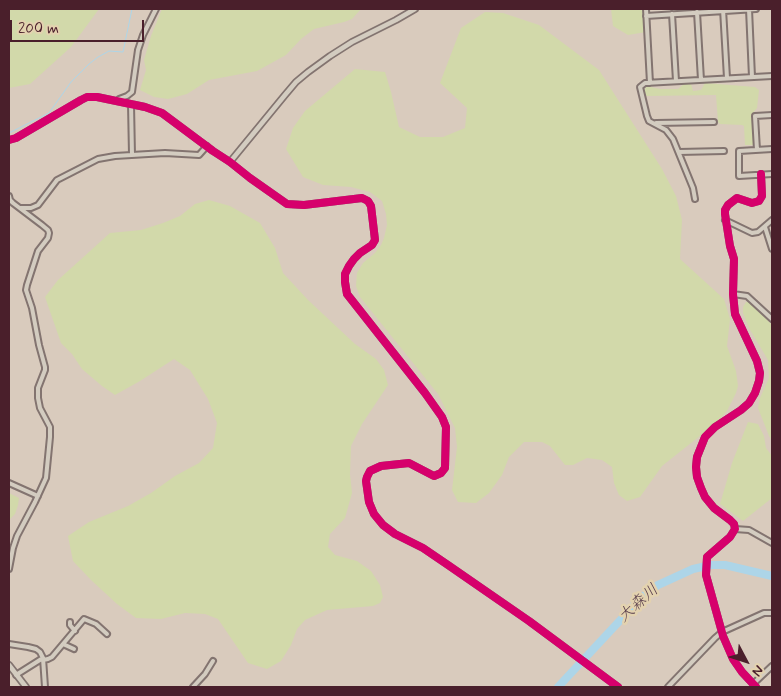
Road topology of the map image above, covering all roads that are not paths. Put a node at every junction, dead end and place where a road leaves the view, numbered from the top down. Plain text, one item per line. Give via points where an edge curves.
1 (156, 9) edge
2 (415, 9) edge
3 (646, 9) edge
4 (748, 9) edge
5 (756, 9) edge
6 (723, 10) edge
7 (698, 12) junction
8 (672, 14) junction
9 (646, 16) junction
10 (772, 76) edge
11 (752, 77) junction
12 (727, 78) junction
13 (701, 80) junction
14 (676, 81) junction
15 (650, 83) junction
16 (117, 101) junction
17 (131, 104) junction
18 (772, 114) edge
19 (714, 122) dead end
20 (656, 123) junction
21 (9, 140) edge
22 (206, 146) junction
23 (772, 149) edge
24 (757, 150) junction
25 (724, 151) dead end
26 (679, 152) junction
27 (132, 155) junction
28 (230, 162) junction
29 (761, 174) junction
30 (772, 174) edge
31 (9, 196) edge
32 (695, 199) dead end
33 (20, 208) junction
34 (726, 220) junction
35 (772, 220) edge
36 (765, 227) junction
37 (771, 241) edge
38 (772, 249) edge
39 (733, 294) junction
40 (772, 320) edge
41 (9, 483) edge
42 (38, 496) junction
43 (735, 529) junction
44 (772, 543) edge
45 (9, 569) edge
46 (772, 613) edge
47 (70, 622) dead end
48 (75, 630) junction
49 (722, 632) junction
50 (107, 634) dead end
51 (9, 644) edge
52 (64, 644) junction
53 (74, 649) dead end
54 (43, 659) junction
55 (213, 661) dead end
56 (9, 665) edge
57 (772, 666) edge
58 (16, 675) junction
59 (754, 686) edge
60 (26, 687) edge
61 (45, 687) edge
62 (193, 687) edge
63 (618, 687) edge
64 (668, 687) edge

1 - 16 street via 140,43 132,92
2 - 28 street via 352,42 308,72 285,94
3 - 9 street
4 - 5 street
4 - 6 street
4 - 11 street
6 - 7 street
6 - 12 street
7 - 8 street
7 - 13 street
8 - 9 street
8 - 14 street
9 - 15 street
10 - 11 street
11 - 12 street
12 - 13 street
13 - 14 street
14 - 15 street
15 - 20 street via 640,87 647,116
16 - 17 street
16 - 21 street via 87,97
17 - 22 street via 162,113
17 - 27 street
18 - 24 street via 754,116
19 - 20 street
20 - 26 street via 666,130
22 - 27 street via 199,155
22 - 28 street
23 - 24 street
24 - 29 street via 739,151 740,176
25 - 26 street
26 - 32 street
27 - 33 street via 94,160 57,180 38,205
28 - 63 street via 287,204 362,198 371,206 375,240 349,266 345,274 347,294 425,392 446,427 445,468 438,475 431,475 409,463 381,466 370,472 366,481 371,507 379,521 448,565
29 - 30 street
29 - 34 street via 761,199 757,203 734,199 725,210
31 - 33 street
33 - 42 street via 49,233 38,251 26,290 45,367 38,398 50,427 46,478
34 - 36 street via 752,233
34 - 39 street via 734,259
35 - 36 street
36 - 37 street
37 - 38 street
39 - 40 street via 746,296
39 - 43 street via 734,314 757,362 759,381 749,402 705,437 696,467 705,497 734,524
41 - 42 street
42 - 45 street via 17,536
43 - 44 street via 749,530
43 - 49 street via 706,561 706,575
46 - 49 street via 764,613
47 - 48 street
48 - 50 street via 84,619
48 - 52 street
49 - 59 street via 733,659
49 - 64 street
51 - 54 street via 36,649
52 - 53 street
52 - 54 street via 52,657
54 - 58 street
54 - 61 street
55 - 62 street
56 - 58 street
57 - 59 street
58 - 60 street

